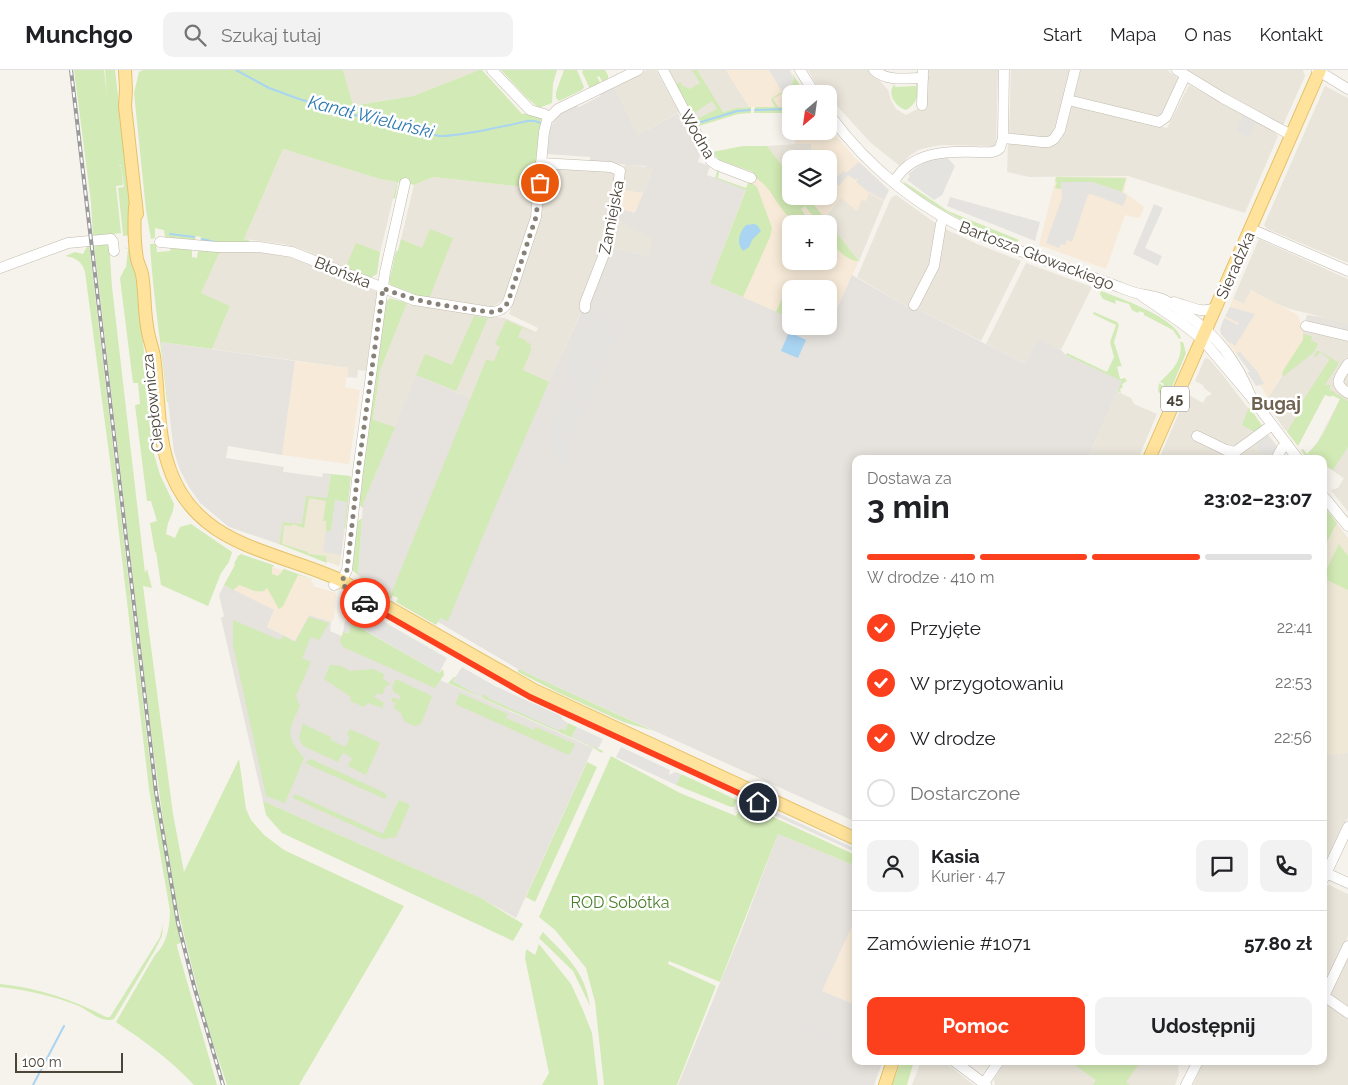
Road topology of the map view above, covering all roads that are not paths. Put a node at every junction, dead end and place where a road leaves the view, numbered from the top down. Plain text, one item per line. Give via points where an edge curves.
1 (117, 70) edge
2 (125, 70) edge
3 (492, 70) edge
4 (638, 70) edge
5 (663, 70) edge
6 (800, 70) edge
7 (874, 70) edge
8 (1004, 70) edge
9 (1075, 70) edge
10 (1319, 71) edge
11 (1181, 73) edge
12 (923, 74) edge
13 (809, 85) edge
14 (1348, 89) edge
15 (1068, 100) junction
16 (922, 104) dead end
17 (125, 106) junction
18 (549, 117) junction
19 (838, 125) edge
20 (1292, 135) junction
21 (1003, 138) junction
22 (541, 163) junction
23 (751, 178) dead end
24 (894, 182) junction
25 (405, 183) dead end
26 (944, 218) junction
27 (1251, 229) junction
28 (160, 242) dead end
29 (114, 251) dead end
30 (0, 268) edge
31 (1348, 271) edge
32 (383, 288) junction
33 (1137, 293) junction
34 (1164, 300) junction
35 (914, 305) dead end
36 (1216, 307) junction
37 (585, 308) dead end
38 (1306, 326) dead end
39 (1204, 334) junction
40 (1348, 336) edge
41 (1348, 364) edge
42 (1348, 393) edge
43 (1272, 425) junction
44 (1197, 436) dead end
45 (1287, 444) junction
46 (1152, 455) edge
47 (1278, 455) edge
48 (1295, 455) edge
49 (1327, 493) edge
50 (1327, 501) edge
51 (1348, 518) edge
52 (1348, 526) edge
53 (341, 586) junction
54 (1348, 827) edge
55 (852, 837) edge
56 (852, 845) edge
57 (1327, 870) edge
58 (1327, 875) edge
59 (1348, 883) edge
60 (1348, 946) edge
61 (1327, 990) edge
62 (1327, 998) edge
63 (1348, 1013) edge
64 (892, 1065) edge
65 (959, 1065) edge
66 (997, 1065) edge
67 (1193, 1065) edge
68 (985, 1084) edge
69 (885, 1085) edge
70 (1186, 1085) edge

1 - 17 main road, Ciepłownicza
2 - 17 main road, Ciepłownicza
3 - 18 street via 530,110
4 - 18 street via 569,103
5 - 23 street, Wodna via 711,161
6 - 13 street
7 - 12 street via 886,78
8 - 21 street
9 - 15 street
10 - 14 street
10 - 20 main road, Sieradzka / 45
11 - 15 street via 1166,117 1159,122
11 - 20 street
12 - 16 street
15 - 21 street via 1060,130 1049,142
17 - 53 main road, Ciepłownicza via 143,261 146,355 156,450 168,487 181,507 205,532 226,545
18 - 22 street, Błońska via 544,126
19 - 24 street, Bartosza Głowackiego
20 - 27 main road, Sieradzka / 45
21 - 24 street via 1000,148 993,152 925,156 906,168
22 - 32 street, Błońska via 536,217 503,309 490,312 425,302
22 - 37 street, Zamiejska via 611,167 620,171 606,248
24 - 26 street, Bartosza Głowackiego
25 - 32 street
26 - 33 street, Bartosza Głowackiego via 986,238
26 - 35 street via 934,266
27 - 31 street
27 - 36 main road, Sieradzka / 45
28 - 32 street, Błońska via 292,252
29 - 30 street via 111,239 73,242
32 - 53 street via 347,570
33 - 34 street, Bartosza Głowackiego
33 - 39 street, Bartosza Głowackiego
34 - 36 street via 1201,311
34 - 39 street, Bartosza Głowackiego
36 - 39 main road, Sieradzka / 45
38 - 40 street
39 - 43 street
39 - 46 main road, Sieradzka / 45
41 - 42 street via 1338,384
43 - 44 street via 1235,452
43 - 45 street
45 - 47 street
45 - 48 street
49 - 51 street
50 - 52 street
53 - 55 main road, Ciepłownicza via 534,690
53 - 56 main road, Ciepłownicza via 541,702
54 - 57 street
58 - 59 street
60 - 61 street
62 - 63 street
64 - 69 main road
65 - 68 street
66 - 68 street
67 - 70 street

